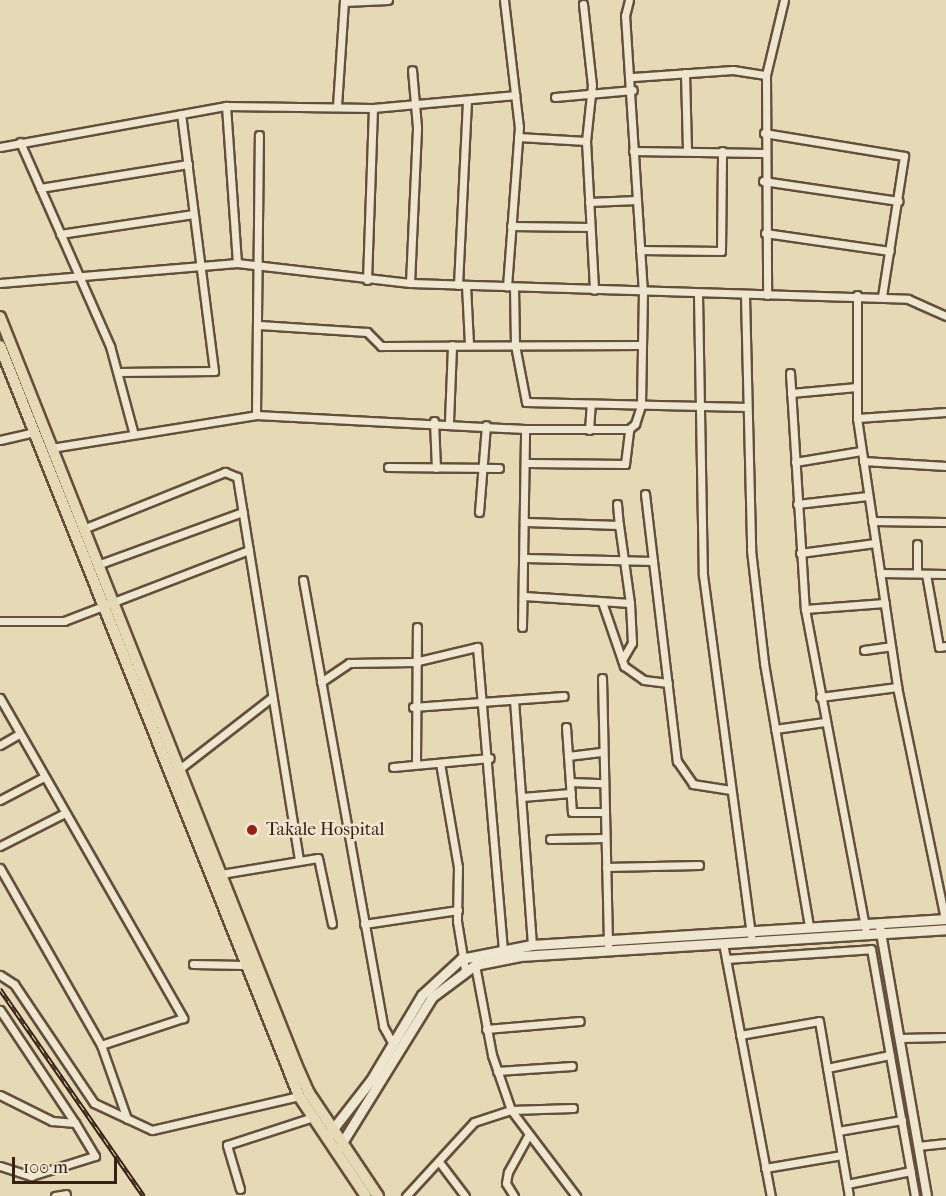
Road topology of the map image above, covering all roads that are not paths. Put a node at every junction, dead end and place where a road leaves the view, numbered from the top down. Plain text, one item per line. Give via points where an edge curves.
1 (388, 0) edge
2 (504, 0) edge
3 (628, 0) edge
4 (784, 0) edge
5 (344, 1) edge
6 (583, 4) dead end
7 (412, 70) dead end
8 (685, 73) junction
9 (766, 75) junction
10 (633, 77) junction
11 (633, 90) junction
12 (515, 95) junction
13 (587, 96) junction
14 (555, 97) dead end
15 (467, 102) junction
16 (415, 105) junction
17 (226, 106) junction
18 (337, 106) junction
19 (373, 108) junction
20 (181, 114) junction
21 (764, 133) junction
22 (258, 135) dead end
23 (518, 137) junction
24 (586, 141) junction
25 (20, 142) junction
26 (0, 147) edge
27 (687, 151) junction
28 (722, 151) junction
29 (633, 152) junction
30 (763, 153) junction
31 (188, 164) junction
32 (764, 181) junction
33 (40, 188) junction
34 (637, 200) junction
35 (899, 201) junction
36 (589, 202) junction
37 (194, 214) junction
38 (511, 226) junction
39 (590, 227) junction
40 (765, 232) junction
41 (60, 234) junction
42 (640, 250) junction
43 (890, 251) junction
44 (237, 263) junction
45 (201, 265) junction
46 (261, 266) junction
47 (79, 276) junction
48 (368, 280) junction
49 (410, 283) junction
50 (0, 284) edge
51 (462, 285) junction
52 (510, 287) junction
53 (594, 291) junction
54 (643, 293) junction
55 (698, 295) junction
56 (767, 295) junction
57 (857, 295) junction
58 (745, 296) junction
59 (882, 297) junction
60 (946, 316) edge
61 (0, 317) edge
62 (259, 325) junction
63 (452, 345) junction
64 (469, 345) junction
65 (515, 345) junction
66 (642, 345) junction
67 (0, 346) edge
68 (118, 372) junction
69 (790, 373) dead end
70 (857, 387) junction
71 (791, 393) junction
72 (591, 404) junction
73 (641, 405) junction
74 (700, 407) junction
75 (747, 407) junction
76 (946, 412) edge
77 (256, 416) junction
78 (856, 418) junction
79 (434, 421) junction
80 (449, 421) junction
81 (486, 425) junction
82 (525, 429) junction
83 (589, 429) junction
84 (629, 429) junction
85 (133, 431) junction
86 (34, 432) junction
87 (0, 441) edge
88 (51, 448) junction
89 (861, 450) junction
90 (863, 461) junction
91 (795, 462) junction
92 (528, 463) junction
93 (946, 466) edge
94 (388, 467) dead end
95 (436, 468) junction
96 (482, 468) junction
97 (499, 468) dead end
98 (645, 494) dead end
99 (868, 496) junction
100 (617, 504) dead end
101 (797, 504) junction
102 (243, 512) junction
103 (479, 512) dead end
104 (872, 521) junction
105 (526, 522) junction
106 (946, 522) edge
107 (619, 525) junction
108 (83, 529) junction
109 (875, 543) junction
110 (917, 544) dead end
111 (249, 550) junction
112 (800, 553) junction
113 (525, 558) junction
114 (653, 561) junction
115 (625, 563) junction
116 (97, 565) junction
117 (880, 573) junction
118 (916, 573) junction
119 (926, 574) junction
120 (946, 574) edge
121 (303, 580) dead end
122 (524, 596) junction
123 (602, 602) junction
124 (630, 603) junction
125 (885, 603) junction
126 (108, 607) junction
127 (805, 609) junction
128 (0, 621) edge
129 (417, 627) dead end
130 (522, 627) dead end
131 (891, 646) junction
132 (946, 646) edge
133 (864, 650) dead end
134 (622, 660) junction
135 (414, 662) junction
136 (602, 678) dead end
137 (321, 682) junction
138 (668, 683) junction
139 (897, 687) junction
140 (564, 696) dead end
141 (272, 697) junction
142 (820, 697) junction
143 (0, 698) edge
144 (514, 700) junction
145 (484, 703) junction
146 (413, 707) junction
147 (825, 722) junction
148 (566, 727) dead end
149 (776, 729) junction
150 (19, 734) junction
151 (0, 745) edge
152 (603, 752) junction
153 (568, 756) junction
154 (490, 758) junction
155 (440, 763) junction
156 (416, 764) junction
157 (393, 767) dead end
158 (178, 770) junction
159 (42, 778) junction
160 (570, 782) junction
161 (604, 783) junction
162 (731, 790) junction
163 (571, 793) junction
164 (522, 796) junction
165 (0, 800) edge
166 (605, 812) junction
167 (65, 813) junction
168 (605, 838) junction
169 (550, 839) dead end
170 (0, 846) edge
171 (299, 858) junction
172 (699, 865) dead end
173 (606, 867) junction
174 (0, 868) edge
175 (221, 874) junction
176 (458, 910) junction
177 (946, 922) edge
178 (332, 924) dead end
179 (364, 924) junction
180 (809, 926) junction
181 (880, 928) junction
182 (752, 929) junction
183 (865, 929) junction
184 (752, 941) junction
185 (723, 943) junction
186 (532, 945) junction
187 (608, 945) junction
188 (503, 949) junction
189 (461, 959) junction
190 (726, 959) junction
191 (193, 964) dead end
192 (244, 965) junction
193 (475, 965) junction
194 (465, 970) junction
195 (0, 975) edge
196 (0, 1010) edge
197 (580, 1021) dead end
198 (486, 1029) junction
199 (740, 1035) junction
200 (946, 1037) edge
201 (900, 1038) junction
202 (393, 1044) junction
203 (101, 1045) junction
204 (890, 1055) junction
205 (572, 1066) dead end
206 (827, 1068) junction
207 (497, 1071) junction
208 (0, 1095) edge
209 (299, 1096) junction
210 (573, 1108) dead end
211 (511, 1110) junction
212 (310, 1118) junction
213 (127, 1119) junction
214 (902, 1120) junction
215 (75, 1123) junction
216 (332, 1130) junction
217 (838, 1131) junction
218 (529, 1134) junction
219 (324, 1139) junction
220 (946, 1143) edge
221 (918, 1146) junction
222 (339, 1148) junction
223 (842, 1155) junction
224 (440, 1163) junction
225 (0, 1166) edge
226 (765, 1168) junction
227 (911, 1171) junction
228 (848, 1184) junction
229 (240, 1189) dead end
230 (66, 1194) dead end
231 (55, 1196) edge
232 (366, 1196) edge
233 (378, 1196) edge
234 (406, 1196) edge
235 (465, 1196) edge
236 (514, 1196) edge
237 (576, 1196) edge
238 (771, 1196) edge
239 (849, 1196) edge
240 (915, 1196) edge
241 (927, 1196) edge

1 - 5 street
2 - 12 street
3 - 10 street via 625,16
4 - 9 street
5 - 18 street
6 - 13 street via 592,85
7 - 16 street
8 - 9 street via 733,70
8 - 10 street
8 - 27 street
9 - 21 street
10 - 11 street
11 - 13 street
11 - 29 street
12 - 15 street
12 - 23 street
13 - 14 street
13 - 24 street
15 - 16 street
15 - 51 street
16 - 19 street
16 - 49 street
17 - 18 street
17 - 20 street
17 - 44 street
18 - 19 street
19 - 48 street
20 - 25 street
20 - 31 street
21 - 30 street
21 - 35 street via 900,152 905,160
22 - 46 street
23 - 24 street
23 - 38 street
24 - 36 street
25 - 26 street
25 - 33 street
27 - 28 street
27 - 29 street
28 - 30 street
28 - 42 street via 721,251
29 - 34 street
30 - 32 street
31 - 33 street
31 - 37 street
32 - 35 street
32 - 40 street
33 - 41 street
34 - 36 street
34 - 42 street
35 - 43 street
36 - 39 street
37 - 41 street
37 - 45 street
38 - 39 street
38 - 52 street
39 - 53 street
40 - 43 street
40 - 56 street
41 - 47 street
42 - 54 street
43 - 59 street
44 - 45 street
44 - 46 street
45 - 47 street
45 - 68 street via 214,371
46 - 48 street
46 - 62 street
47 - 50 street
47 - 68 street
48 - 49 street
49 - 51 street
51 - 52 street
51 - 64 street
52 - 53 street
52 - 65 street
53 - 54 street
54 - 55 street
54 - 66 street
55 - 58 street
55 - 74 street
56 - 57 street
56 - 58 street
57 - 59 street
57 - 70 street
58 - 75 street
59 - 60 street via 925,302
61 - 88 main road
62 - 63 street via 367,332 381,346
62 - 77 street
63 - 64 street
63 - 80 street
64 - 65 street
65 - 66 street
65 - 72 street via 526,402
66 - 73 street
67 - 86 main road
68 - 85 street
69 - 71 street
70 - 71 street
70 - 78 street
71 - 91 street
72 - 73 street
72 - 83 street
73 - 74 street
73 - 84 street
74 - 75 street
74 - 162 street via 703,575
75 - 149 street via 752,550
76 - 78 street
77 - 79 street
77 - 85 street
78 - 89 street
79 - 80 street
79 - 95 street
80 - 81 street
81 - 82 street
81 - 96 street
82 - 83 street
82 - 92 street
83 - 84 street
84 - 92 street via 625,464
85 - 88 street
86 - 87 street
86 - 126 main road
88 - 108 main road
89 - 90 street
89 - 91 street
90 - 93 street
90 - 99 street
91 - 101 street
92 - 105 street
94 - 95 street
95 - 96 street
96 - 97 street
96 - 103 street
98 - 114 street
99 - 101 street
99 - 104 street
100 - 107 street
101 - 112 street
102 - 108 street via 237,477 225,472
102 - 111 street
102 - 116 street
104 - 106 street
104 - 109 street
105 - 107 street
105 - 113 street
107 - 115 street
108 - 116 main road
109 - 112 street
109 - 117 street
110 - 118 street
111 - 126 street
111 - 141 street
112 - 127 street
113 - 115 street
113 - 122 street
114 - 115 street
114 - 138 street
115 - 124 street
116 - 126 main road
117 - 118 street
117 - 125 street
118 - 119 street
119 - 120 street
119 - 132 street via 939,647
121 - 137 street
122 - 123 street
122 - 130 street
123 - 124 street
123 - 134 street
124 - 134 street via 632,643
125 - 127 street
125 - 131 street
126 - 128 street via 64,621
126 - 158 main road
126 - 192 main road
127 - 142 street
129 - 135 street
131 - 133 street
131 - 139 street
134 - 138 street via 644,680
135 - 137 street via 349,663
135 - 145 street via 477,647
135 - 146 street
136 - 152 street
137 - 179 street
138 - 162 street via 677,761 693,784
139 - 142 street
139 - 177 street
140 - 144 street
141 - 158 street
141 - 171 street
142 - 147 street
143 - 150 street
144 - 145 street
144 - 164 street
145 - 146 street
145 - 154 street
146 - 156 street
147 - 149 street
147 - 183 street
148 - 153 street
149 - 180 street
150 - 151 street
150 - 159 street
152 - 153 street
152 - 161 street
153 - 160 street
154 - 155 street
154 - 188 street
155 - 156 street
155 - 176 street via 458,867
156 - 157 street
158 - 175 main road
159 - 165 street
159 - 167 street
160 - 161 street
160 - 163 street
161 - 166 street
162 - 182 street
163 - 164 street
163 - 166 street via 572,812
164 - 186 street
166 - 168 street
167 - 170 street
167 - 203 street via 183,1018
168 - 169 street
168 - 173 street
171 - 175 street
171 - 178 street via 312,856 322,863
172 - 173 street
173 - 187 street
174 - 203 street
175 - 216 main road via 296,1064
176 - 179 street
176 - 189 street
177 - 181 main road
179 - 202 street via 383,1026
180 - 182 main road
180 - 183 main road
181 - 183 main road
181 - 201 street
182 - 184 street
182 - 187 main road
183 - 184 main road
184 - 185 main road
185 - 187 main road
185 - 190 street
186 - 187 main road
186 - 188 main road
187 - 193 main road
188 - 189 main road
189 - 194 street
189 - 202 main road via 422,995
190 - 199 street
190 - 204 street via 871,948
191 - 192 street
192 - 209 main road
193 - 194 main road
193 - 198 street
194 - 222 main road via 432,997
195 - 213 street via 14,984 94,1103
196 - 215 street
197 - 198 street
198 - 207 street
199 - 206 street via 819,1021
199 - 226 street
200 - 201 street
201 - 221 street
202 - 216 main road
203 - 213 street
204 - 206 street
204 - 214 street
205 - 207 street
206 - 217 street
207 - 211 street
208 - 215 street via 52,1121
209 - 212 main road
209 - 213 street via 152,1130
210 - 211 street
211 - 218 street
211 - 224 street via 474,1122
212 - 219 main road
212 - 229 street via 227,1145
214 - 217 street
214 - 227 street
215 - 225 street via 95,1156 31,1176
216 - 219 main road
216 - 222 main road
217 - 223 street
218 - 236 street via 508,1172 506,1183
218 - 237 street
219 - 222 main road
220 - 221 street
221 - 241 street
222 - 232 main road
222 - 233 main road
223 - 226 street
223 - 228 street
224 - 234 street
224 - 235 street
226 - 238 street
227 - 228 street
227 - 240 street
228 - 239 street
230 - 231 street

